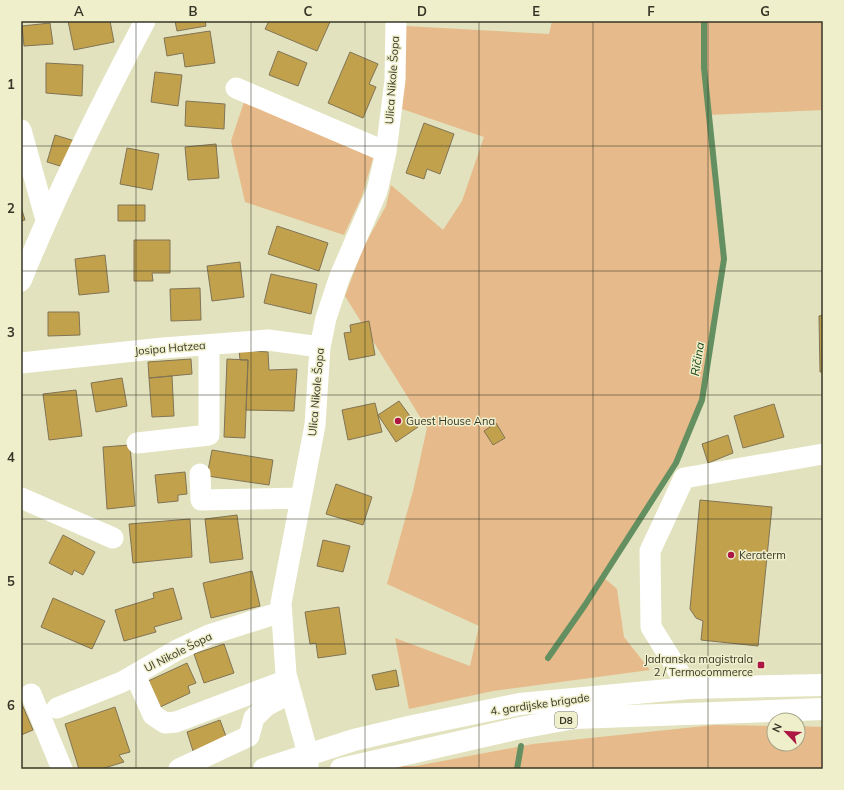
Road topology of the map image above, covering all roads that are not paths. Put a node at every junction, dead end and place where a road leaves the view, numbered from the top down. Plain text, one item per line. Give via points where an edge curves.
1 (145, 21) edge
2 (396, 21) edge
3 (236, 88) dead end
4 (21, 130) edge
5 (386, 152) junction
6 (46, 220) junction
7 (21, 281) edge
8 (209, 345) junction
9 (320, 347) junction
10 (21, 363) edge
11 (137, 443) dead end
12 (823, 454) edge
13 (200, 474) dead end
14 (21, 498) edge
15 (301, 498) junction
16 (113, 538) dead end
17 (282, 612) junction
18 (129, 679) junction
19 (288, 680) junction
20 (823, 685) edge
21 (689, 688) junction
22 (31, 694) dead end
23 (212, 697) dead end
24 (57, 708) dead end
25 (823, 709) edge
26 (308, 761) edge
27 (62, 769) edge
28 (179, 769) edge
29 (264, 769) edge
30 (341, 769) edge

1 - 6 street
2 - 5 street, Ulica Nikole Šopa via 395,80
3 - 5 street
4 - 6 street
5 - 9 street, Ulica Nikole Šopa via 377,191 340,276 326,318
6 - 7 street
8 - 9 street, Josipa Hatzea via 268,340
8 - 10 street, Josipa Hatzea
8 - 11 street via 208,435
9 - 15 street, Ulica Nikole Šopa via 314,426
12 - 21 street via 684,478 650,551 651,627
13 - 15 street via 201,500
14 - 16 street
15 - 17 street, Ulica Nikole Šopa via 281,603
17 - 18 street, Ul Nikole Šopa via 209,635 177,650
17 - 19 street, Ulica Nikole Šopa
18 - 19 street via 153,715 164,723 176,722
18 - 24 street, Ul Nikole Šopa
19 - 23 street
19 - 26 street, Ulica Nikole Šopa
19 - 28 street via 254,718 249,736
20 - 21 main road, 4. gardijske brigade / D8
21 - 26 main road, 4. gardijske brigade / D8 via 520,704 413,726
22 - 27 street
25 - 30 main road, 4. gardijske brigade / D8 via 574,718
26 - 29 main road, 4. gardijske brigade / D8

